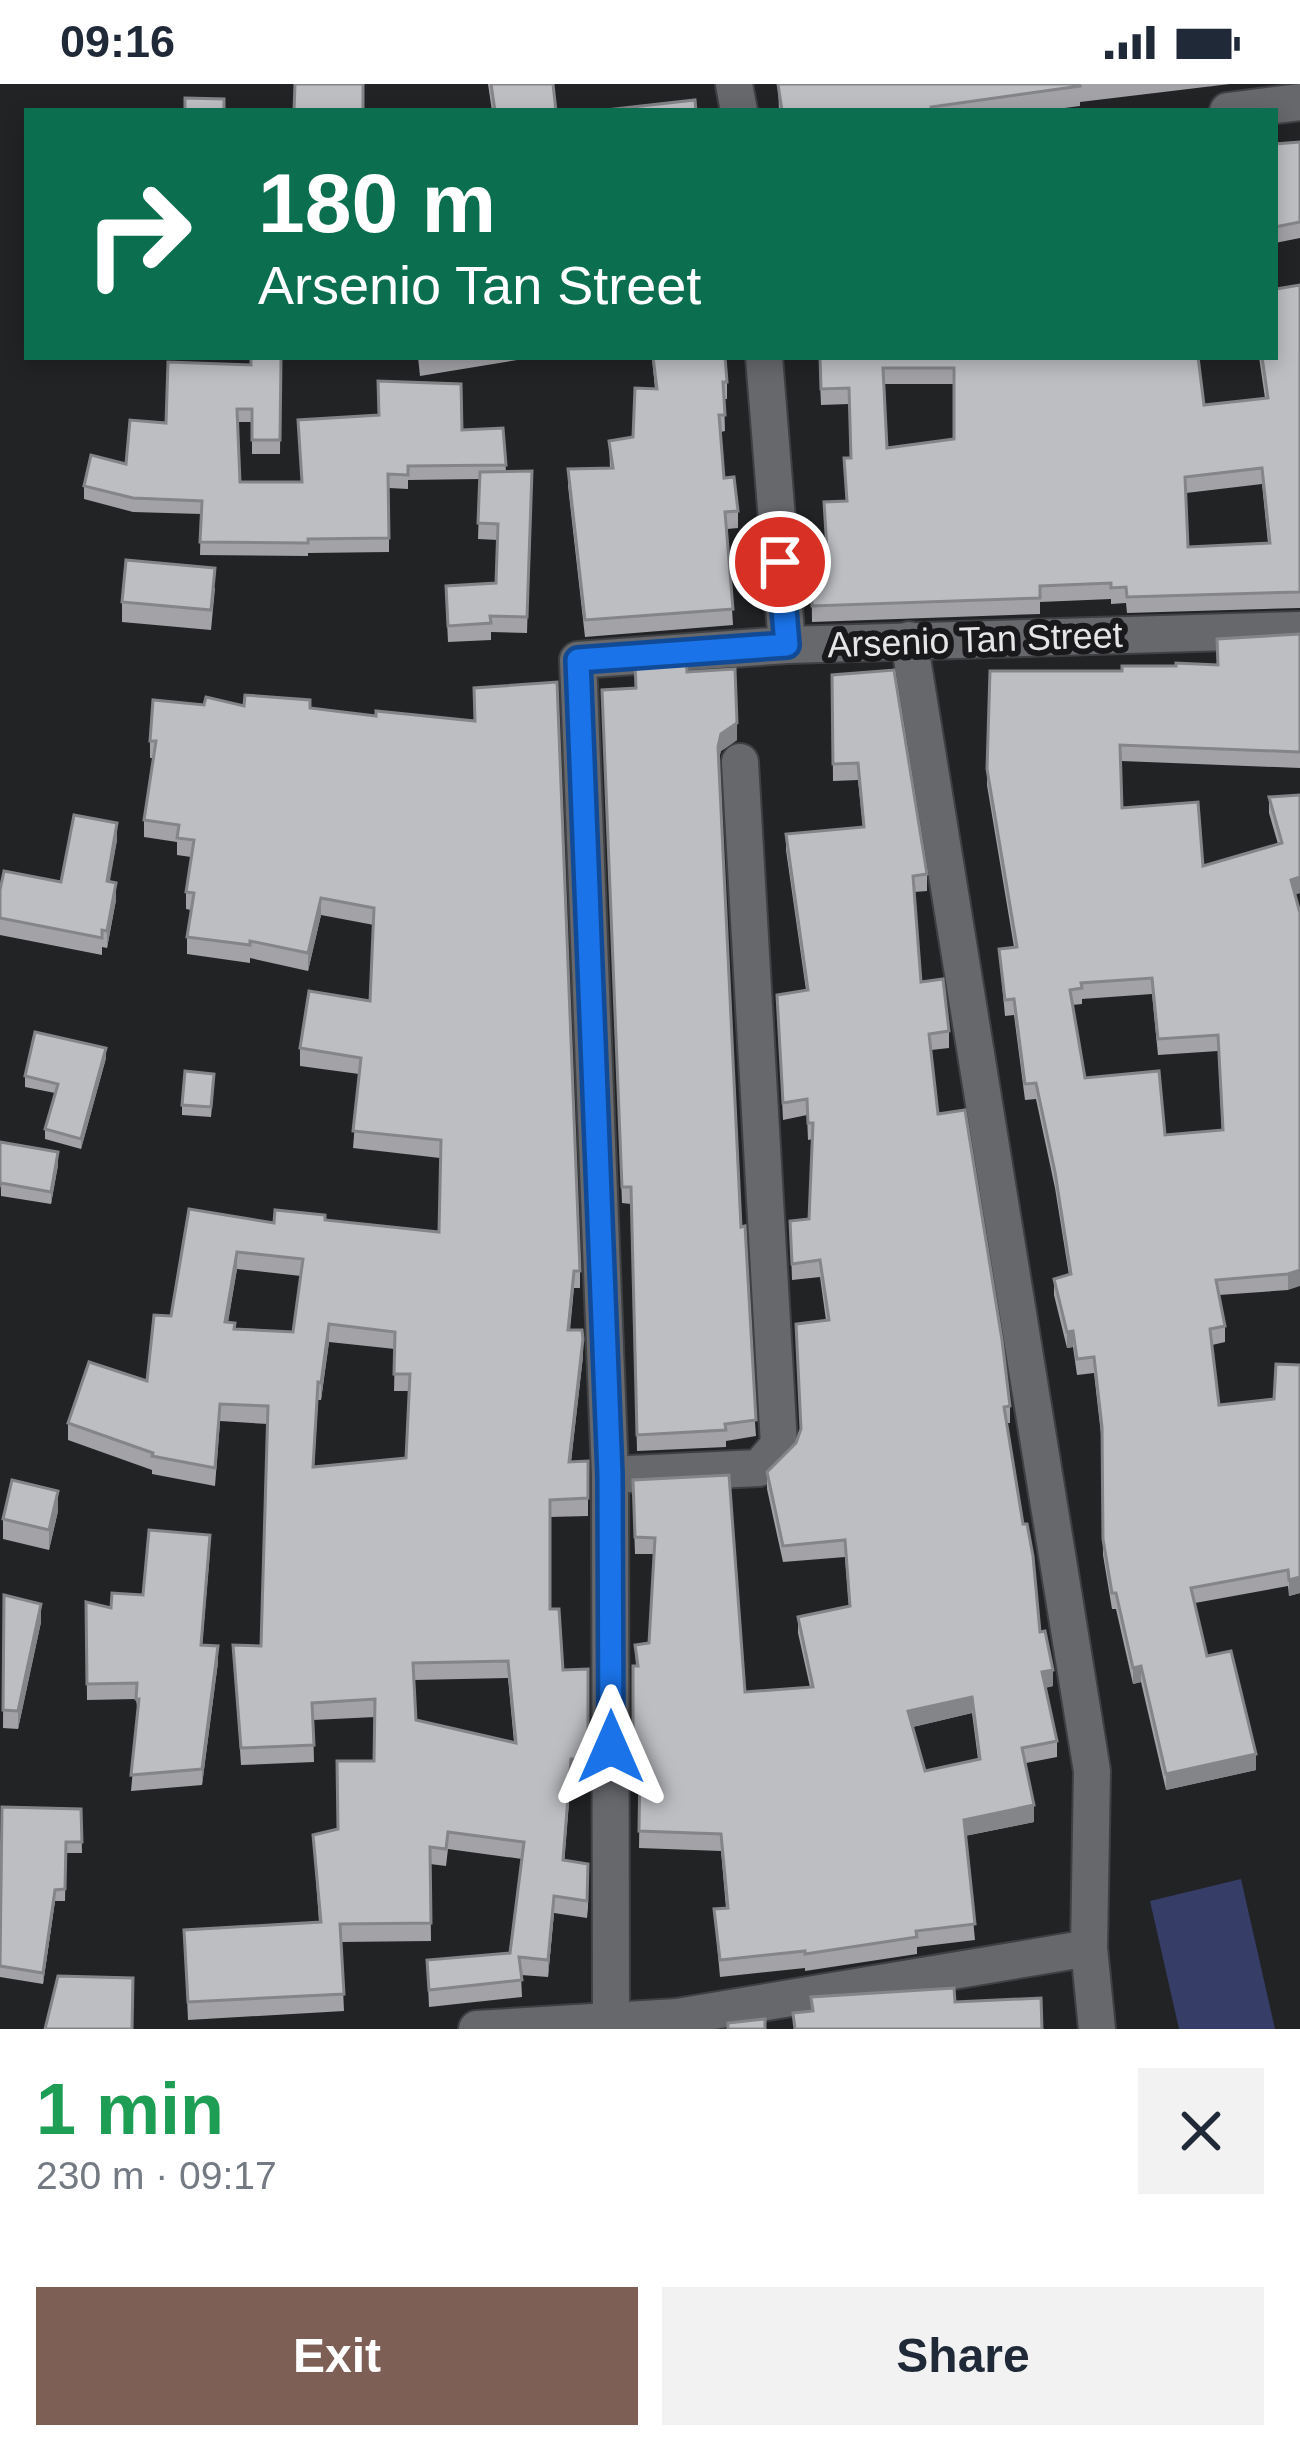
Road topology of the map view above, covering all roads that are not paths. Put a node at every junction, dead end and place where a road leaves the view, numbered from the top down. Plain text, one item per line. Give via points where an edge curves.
1 (1300, 102) edge
2 (1252, 108) edge
3 (764, 360) edge
4 (1300, 630) edge
5 (909, 640) junction
6 (787, 645) junction
7 (740, 762) dead end
8 (610, 1475) junction
9 (1089, 1948) junction
10 (611, 2019) junction
11 (678, 2023) edge
12 (477, 2029) edge
13 (1097, 2029) edge

1 - 2 street
3 - 6 street
4 - 5 street, Arsenio Tan Street
5 - 6 street, Arsenio Tan Street
5 - 9 street via 1092,1771
6 - 8 street, Arsenio Tan Street via 578,660
7 - 8 street via 779,1445 759,1468
8 - 10 street
9 - 11 street
9 - 13 street
10 - 11 street
10 - 12 street

